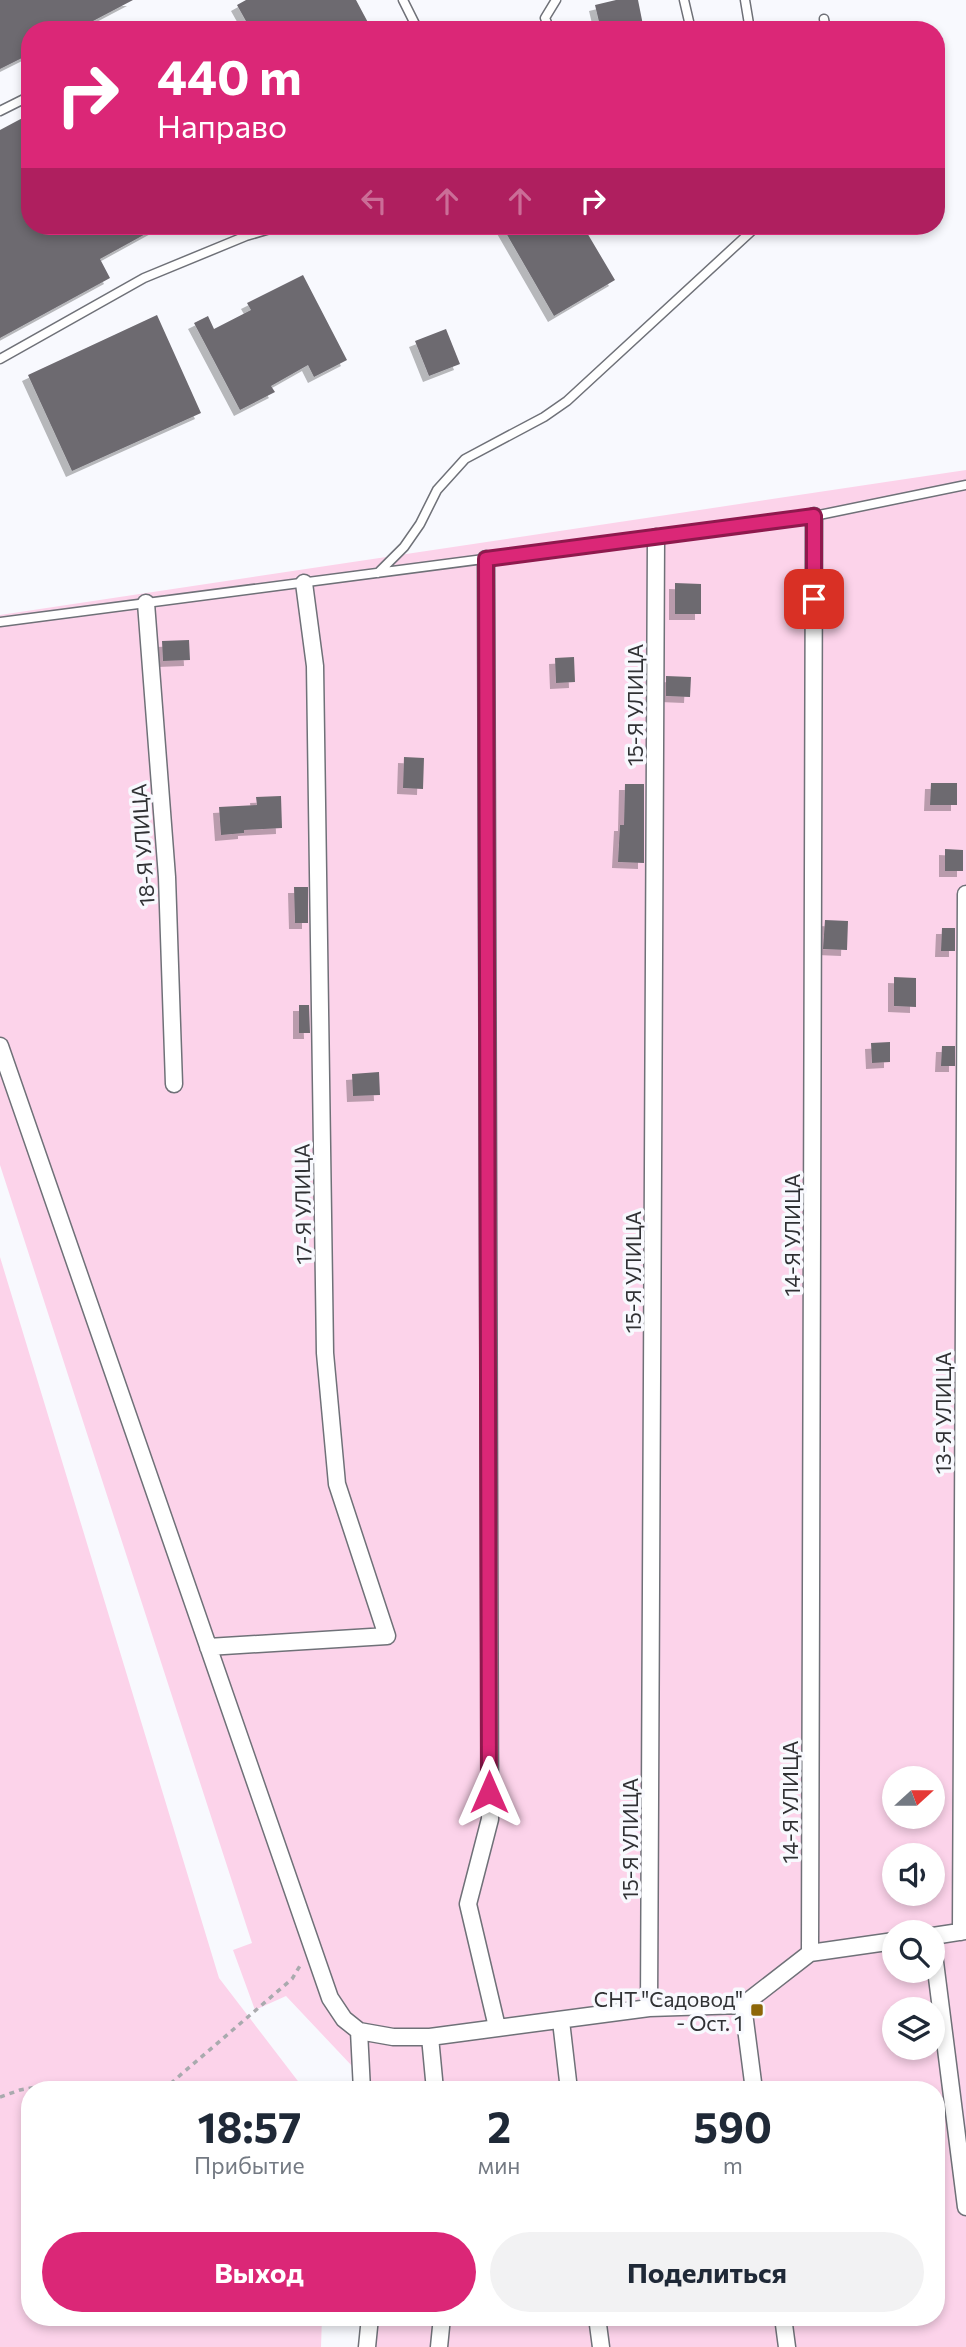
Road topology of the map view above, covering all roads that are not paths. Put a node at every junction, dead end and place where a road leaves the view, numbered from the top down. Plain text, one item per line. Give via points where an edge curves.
1 (403, 0) edge
2 (556, 0) edge
3 (684, 0) edge
4 (745, 0) edge
5 (414, 21) edge
6 (546, 21) edge
7 (689, 21) edge
8 (748, 21) edge
9 (21, 100) edge
10 (0, 111) edge
11 (249, 235) edge
12 (747, 235) edge
13 (246, 236) joint
14 (0, 359) edge
15 (966, 485) edge
16 (814, 516) junction
17 (656, 537) junction
18 (486, 559) junction
19 (378, 573) junction
20 (304, 583) junction
21 (146, 603) junction
22 (0, 622) edge
23 (966, 894) edge
24 (0, 1046) edge
25 (174, 1084) dead end
26 (965, 1177) edge
27 (208, 1647) junction
28 (963, 1932) edge
29 (945, 1934) edge
30 (882, 1943) edge
31 (810, 1953) junction
32 (938, 1983) edge
33 (743, 2005) junction
34 (649, 2008) junction
35 (561, 2021) junction
36 (497, 2027) junction
37 (359, 2031) junction
38 (430, 2037) junction
39 (362, 2081) edge
40 (434, 2081) edge
41 (568, 2081) edge
42 (753, 2081) edge
43 (966, 2207) edge
44 (369, 2326) edge
45 (441, 2326) edge
46 (598, 2326) edge
47 (784, 2326) edge
48 (367, 2347) edge
49 (439, 2347) edge
50 (601, 2347) edge
51 (787, 2347) edge

1 - 5 lane
2 - 6 lane
3 - 7 lane
4 - 8 lane
9 - 10 lane
11 - 13 lane
12 - 19 lane via 567,401 465,459 437,490 404,547
13 - 14 lane via 145,278
15 - 16 lane
16 - 17 lane
16 - 31 street, 14-Я УЛИЦА
17 - 18 lane
17 - 34 street, 15-Я УЛИЦА
18 - 19 lane
18 - 36 street via 489,1819 468,1903
19 - 20 lane
20 - 21 lane
20 - 27 street, 17-Я УЛИЦА via 315,666 325,1353 337,1484 387,1636
21 - 22 lane
21 - 25 street, 18-Я УЛИЦА via 167,877
23 - 26 street, 13-Я УЛИЦА
24 - 27 street
26 - 28 street, 13-Я УЛИЦА
27 - 37 street via 330,1998
28 - 29 street
30 - 31 street
31 - 33 street
32 - 43 street
33 - 34 street
33 - 42 street
34 - 35 street
35 - 36 street
35 - 41 street
36 - 38 street
37 - 38 street
37 - 39 street
38 - 40 street
44 - 48 street
45 - 49 street
46 - 50 street
47 - 51 street

